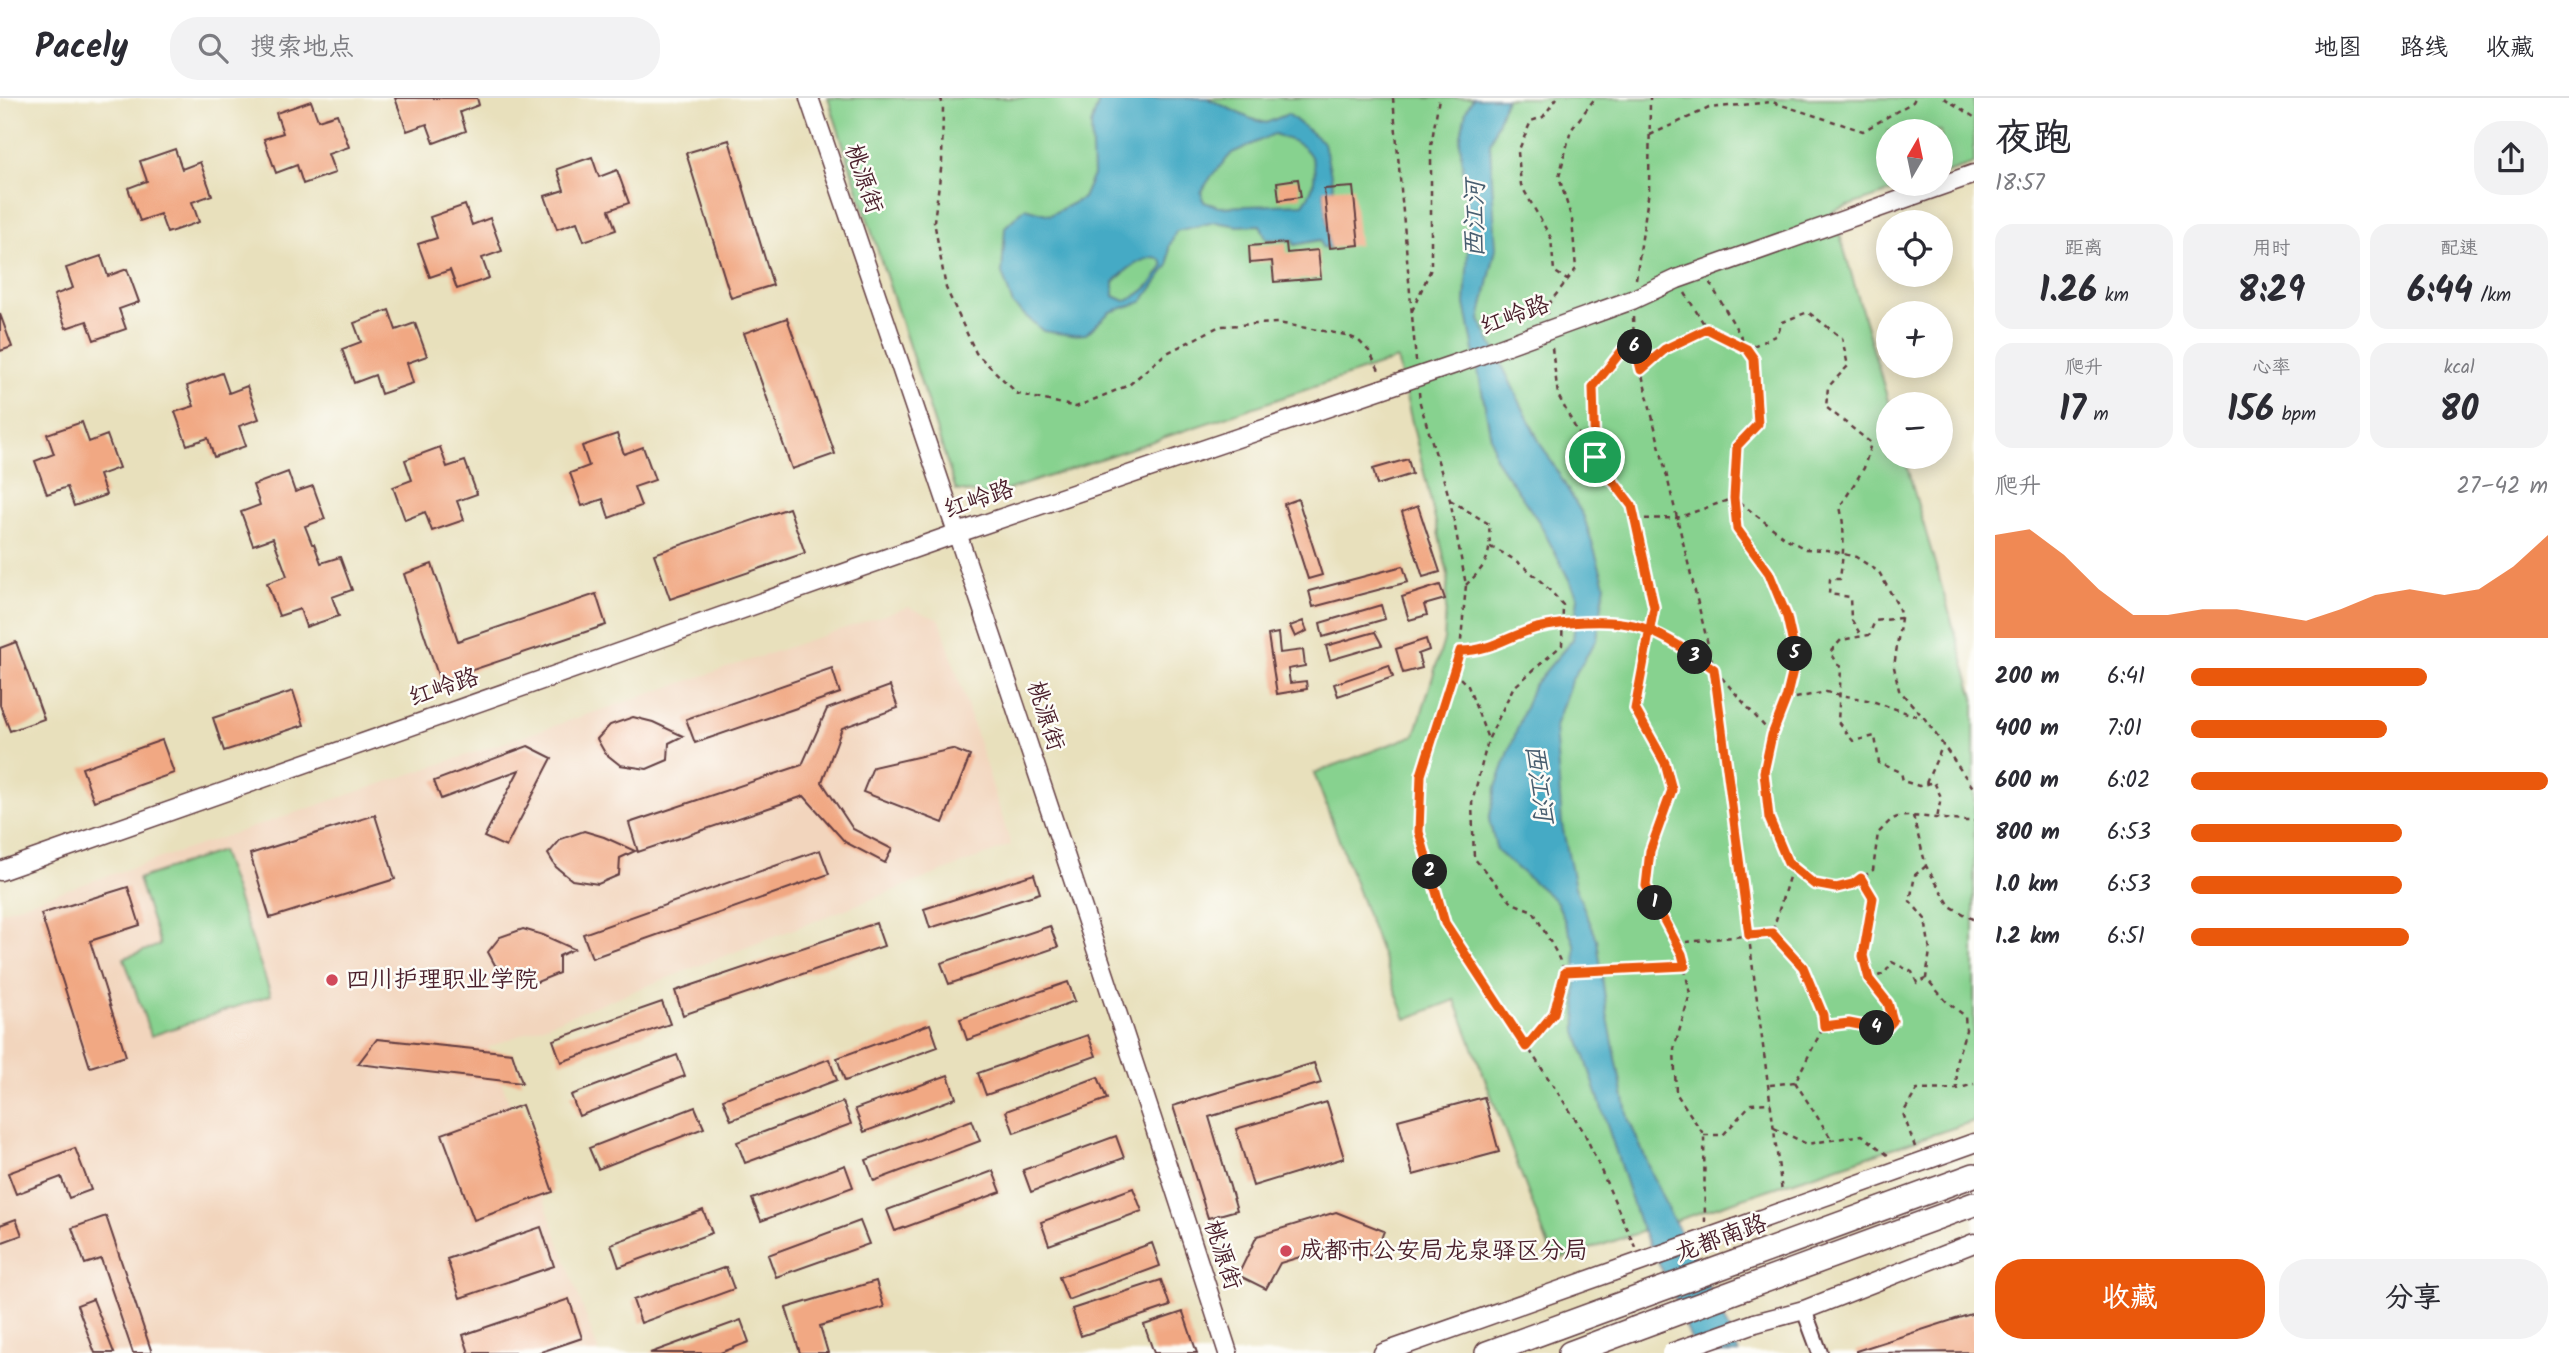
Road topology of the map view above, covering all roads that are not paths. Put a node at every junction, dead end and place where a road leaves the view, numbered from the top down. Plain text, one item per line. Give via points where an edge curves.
1 (809, 98) edge
2 (1974, 174) edge
3 (958, 533) junction
4 (0, 871) edge
5 (1974, 1143) edge
6 (1974, 1175) edge
7 (1974, 1204) edge
8 (1974, 1244) edge
9 (1804, 1310) junction
10 (1228, 1353) edge
11 (1383, 1353) edge
12 (1487, 1353) edge
13 (1570, 1353) edge
14 (1671, 1353) edge
15 (1820, 1353) edge

1 - 3 street, 桃源街
2 - 3 street, 红岭路, bridge via 1677,279 1458,363
3 - 4 street, 红岭路
3 - 10 street, 桃源街
5 - 11 street, bridge
6 - 12 main road, 龙都南路, bridge
7 - 13 main road, bridge
8 - 9 street
9 - 14 street, bridge
9 - 15 street

